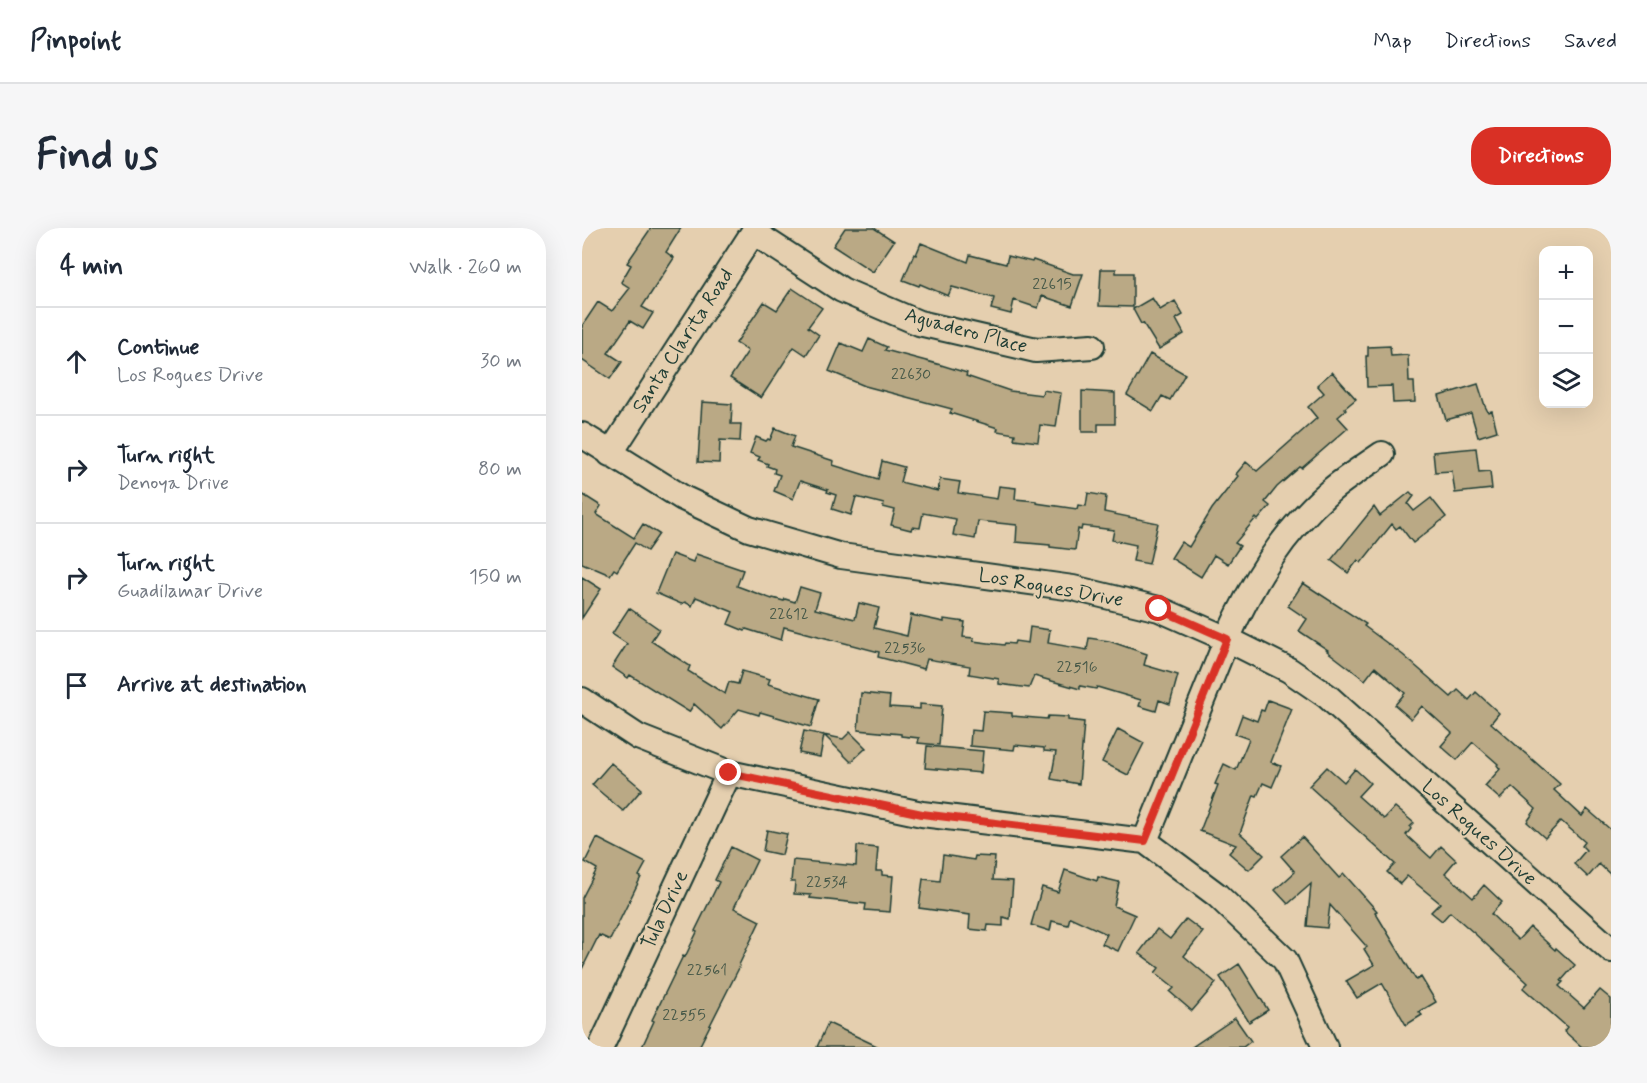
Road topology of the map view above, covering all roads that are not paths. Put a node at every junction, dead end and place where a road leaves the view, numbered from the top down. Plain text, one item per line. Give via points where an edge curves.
1 (754, 230) edge
2 (1092, 346) dead end
3 (582, 435) edge
4 (610, 454) junction
5 (1382, 454) dead end
6 (1227, 639) junction
7 (582, 700) edge
8 (729, 773) junction
9 (1145, 841) junction
10 (1611, 950) edge
11 (601, 1047) edge
12 (1325, 1047) edge

1 - 2 street, Aguadero Place via 842,290 919,323 1036,350
1 - 4 street, Santa Clarita Road
3 - 4 street, Los Rogues Drive
4 - 6 street, Los Rogues Drive via 683,498 749,529 841,556 1073,588 1159,609
5 - 6 street via 1330,491 1296,524 1265,565
6 - 9 street
6 - 10 street, Los Rogues Drive via 1289,670 1327,696
7 - 8 street via 638,737
8 - 9 street via 922,814
8 - 11 street, Tula Drive
9 - 12 street via 1217,895 1285,960

